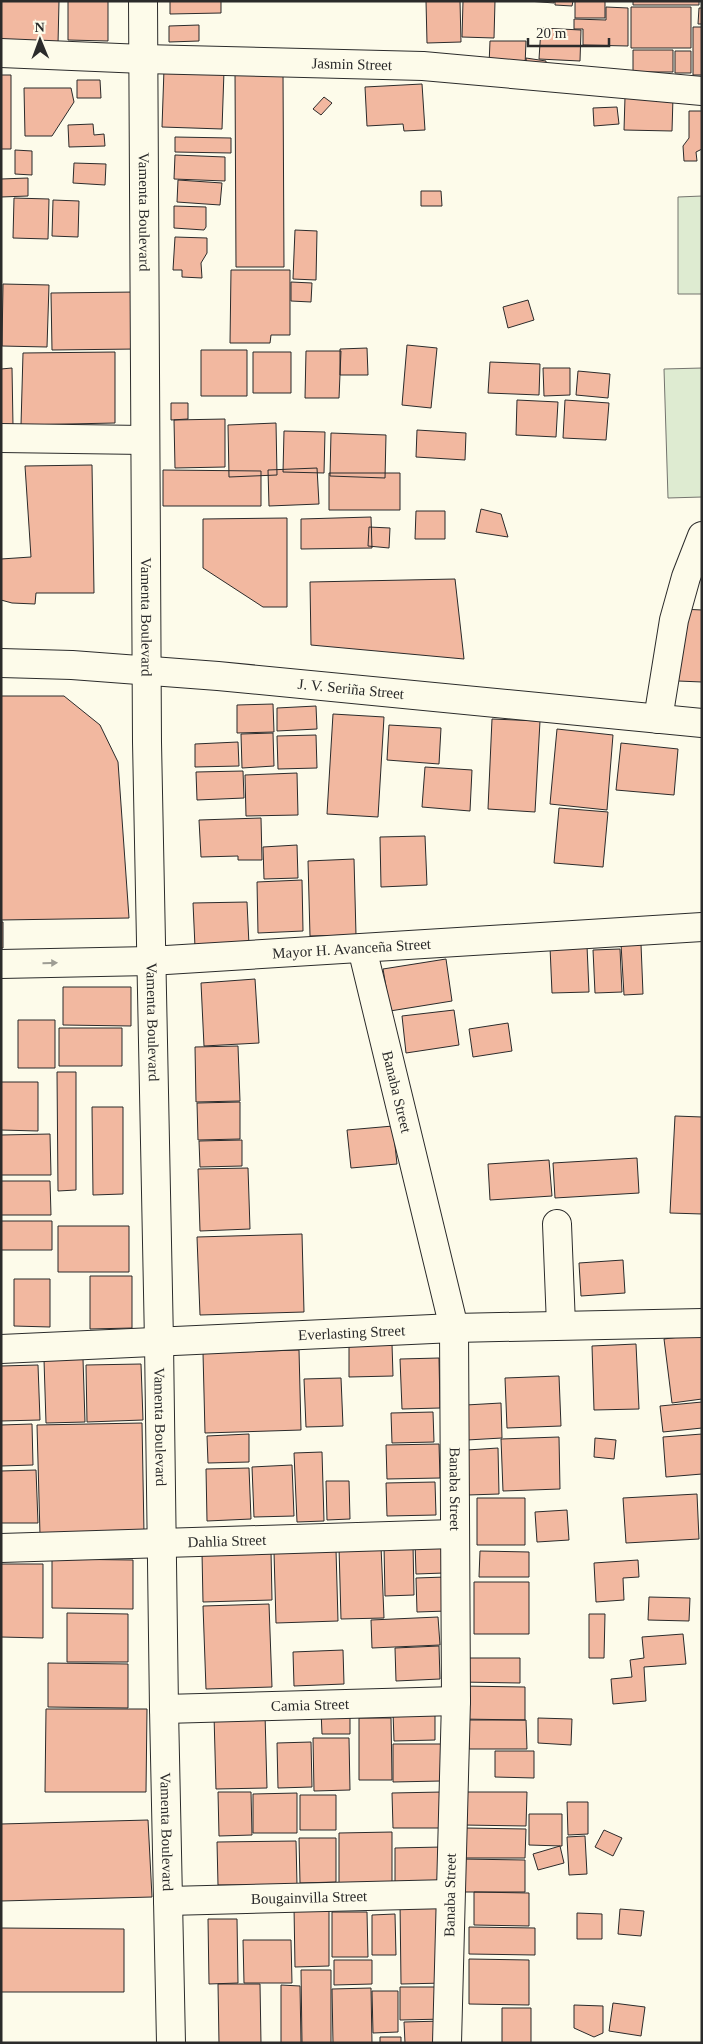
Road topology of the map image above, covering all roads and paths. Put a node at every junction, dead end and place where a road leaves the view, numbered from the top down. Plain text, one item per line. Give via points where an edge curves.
1 (143, 1) edge
2 (1, 53) edge
3 (143, 59) junction
4 (702, 90) edge
5 (1, 438) edge
6 (144, 440) junction
7 (701, 539) edge
8 (1, 663) edge
9 (146, 670) junction
10 (658, 718) junction
11 (702, 723) edge
12 (702, 927) edge
13 (362, 948) junction
14 (150, 961) junction
15 (1, 964) edge
16 (557, 1224) dead end
17 (702, 1323) edge
18 (561, 1325) junction
19 (454, 1328) junction
20 (160, 1342) junction
21 (1, 1348) edge
22 (454, 1534) junction
23 (161, 1543) junction
24 (1, 1548) edge
25 (456, 1701) junction
26 (164, 1708) junction
27 (450, 1894) junction
28 (168, 1901) junction
29 (171, 2043) edge
30 (447, 2043) edge

1 - 3 street, Vamenta Boulevard
2 - 3 street, Jasmin Street
3 - 4 street, Jasmin Street via 423,66
3 - 6 street, Vamenta Boulevard
5 - 6 street
6 - 9 street, Vamenta Boulevard
7 - 10 street via 674,620
8 - 9 street, J. V. Seriña Street
9 - 10 street, J. V. Seriña Street
9 - 14 street, Vamenta Boulevard
10 - 11 street, J. V. Seriña Street
12 - 13 street, Mayor H. Avanceña Street
13 - 14 street, Mayor H. Avanceña Street
13 - 19 street, Banaba Street
15 -> 14 street, Mayor H. Avanceña Street
14 - 20 street, Vamenta Boulevard
16 - 18 street
17 - 18 street, Everlasting Street
18 - 19 street, Everlasting Street
19 - 20 street, Everlasting Street
19 - 22 street, Banaba Street
20 - 21 street, Everlasting Street
20 - 23 street, Vamenta Boulevard
22 - 23 street, Dahlia Street
22 - 25 street, Banaba Street
23 - 24 street, Dahlia Street
23 - 26 street, Vamenta Boulevard
25 - 26 street, Camia Street
25 - 27 street, Banaba Street
26 - 28 street, Vamenta Boulevard
27 - 28 street, Bougainvilla Street
27 - 30 street, Banaba Street
28 - 29 street, Vamenta Boulevard

